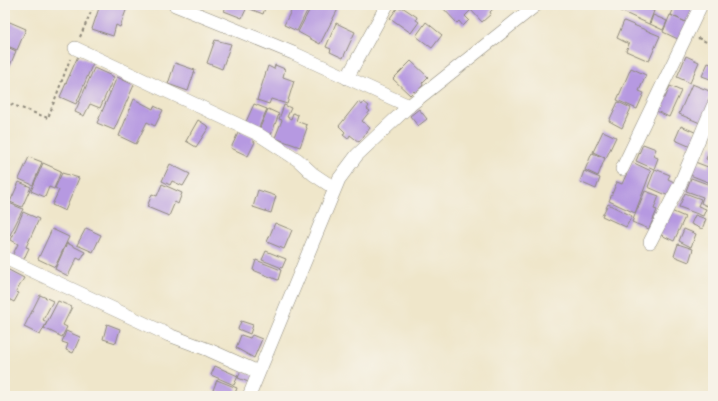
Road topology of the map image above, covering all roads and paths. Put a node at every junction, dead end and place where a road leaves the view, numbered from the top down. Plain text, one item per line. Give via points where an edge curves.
1 (94, 5) edge
2 (175, 5) edge
3 (387, 5) edge
4 (536, 5) edge
5 (701, 5) edge
6 (687, 34) junction
7 (713, 45) edge
8 (75, 48) junction
9 (347, 78) junction
10 (5, 102) edge
11 (409, 106) junction
12 (713, 106) edge
13 (622, 170) dead end
14 (334, 188) junction
15 (650, 242) dead end
16 (5, 258) edge
17 (258, 372) junction
18 (249, 396) edge

1 - 8 path
2 - 9 street
3 - 9 street
4 - 11 street
5 - 6 street
6 - 7 path
6 - 13 street
8 - 10 path via 48,118
8 - 14 street via 258,134
9 - 11 street
11 - 14 street via 357,155
12 - 15 street via 680,184
14 - 17 street
16 - 17 street via 169,335
17 - 18 street

